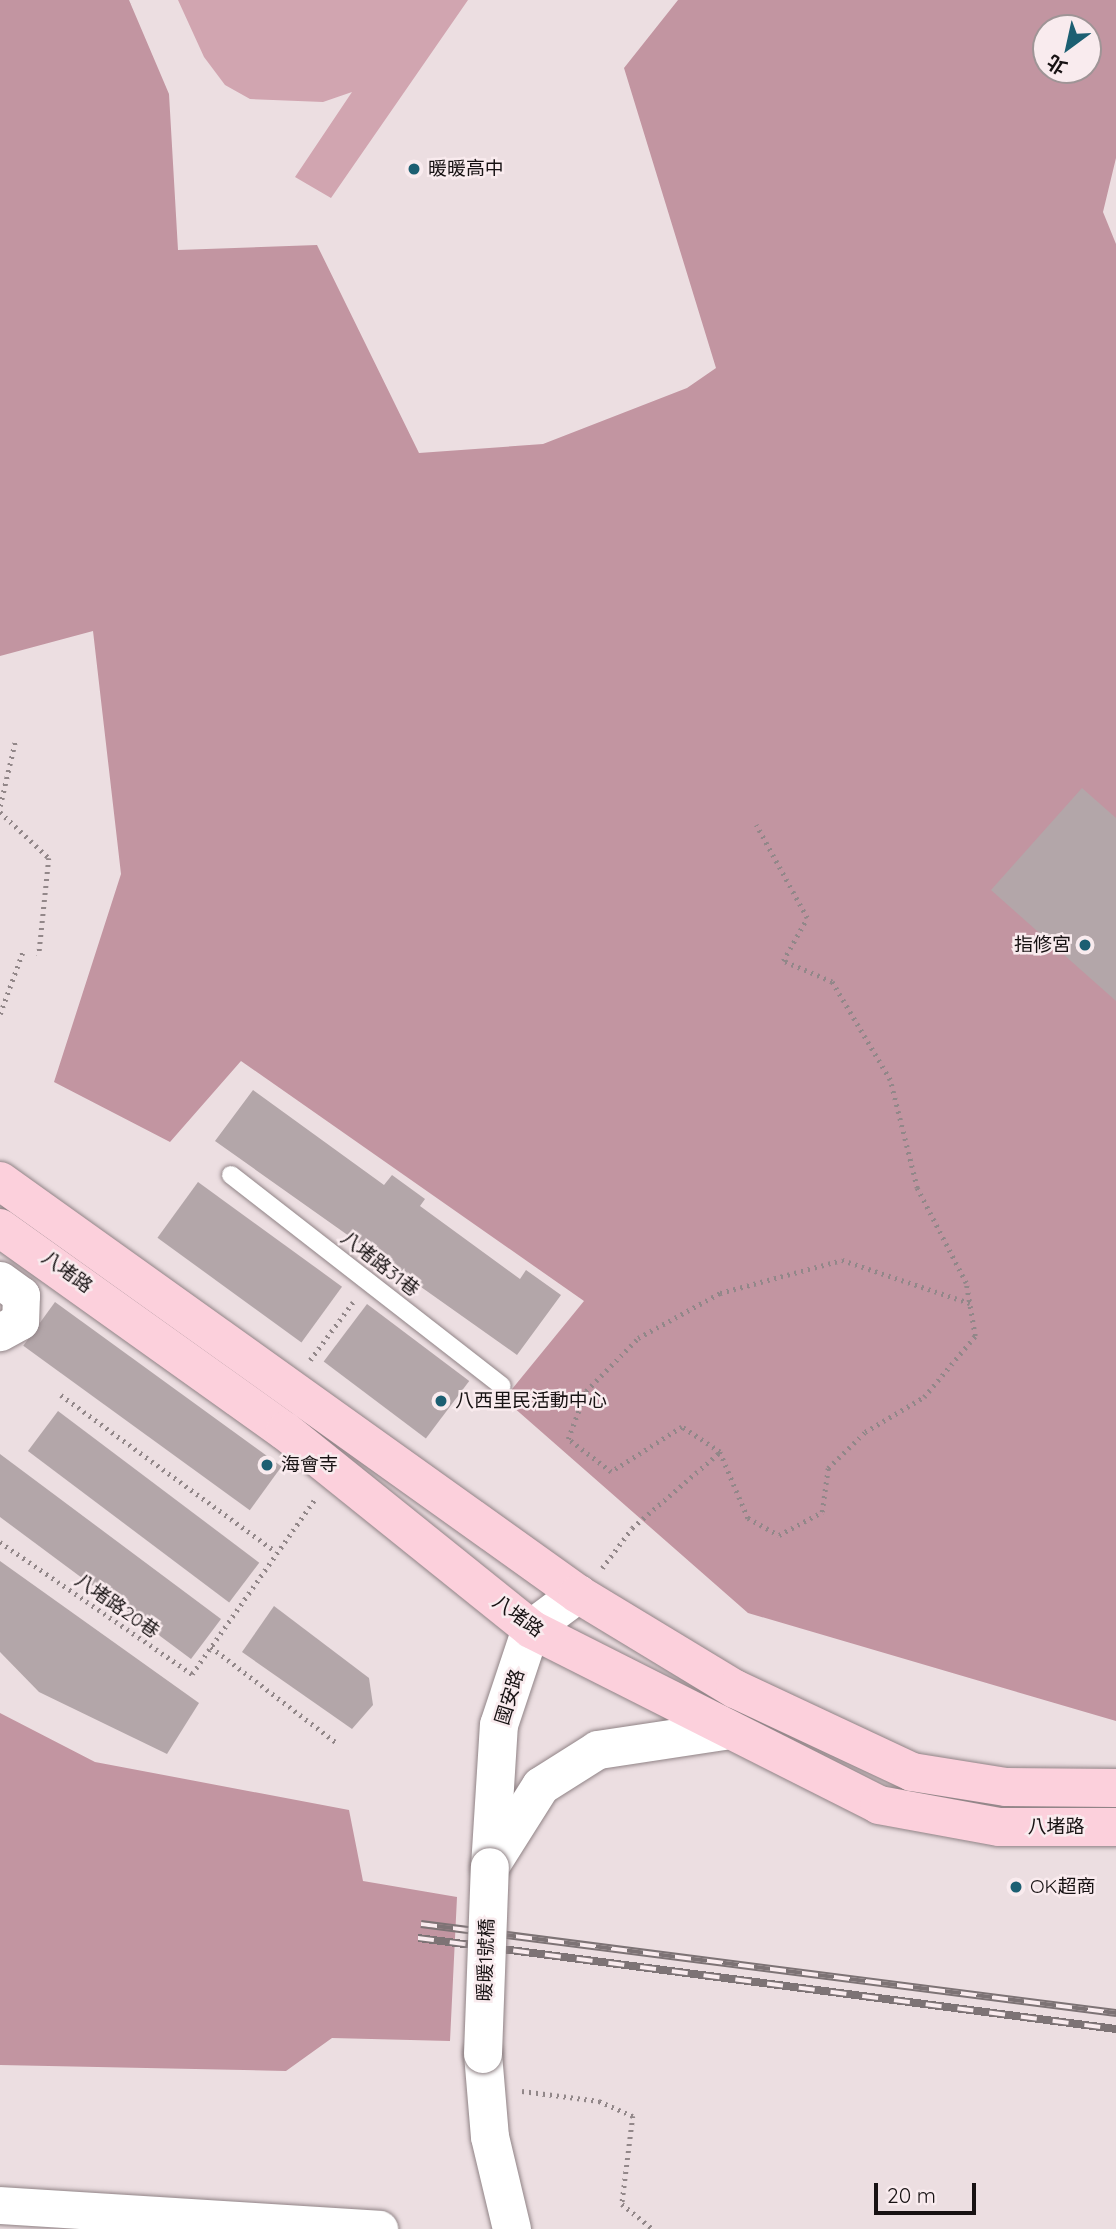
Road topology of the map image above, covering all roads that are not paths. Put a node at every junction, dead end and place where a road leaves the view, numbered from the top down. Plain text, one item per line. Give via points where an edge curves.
1 (232, 1174) dead end
2 (0, 1181) edge
3 (0, 1228) edge
4 (0, 1280) edge
5 (0, 1332) edge
6 (502, 1386) dead end
7 (578, 1594) junction
8 (531, 1629) junction
9 (724, 1731) junction
10 (1116, 1788) edge
11 (1116, 1827) edge
12 (490, 1867) junction
13 (0, 2205) edge
14 (379, 2229) edge
15 (512, 2229) edge

1 - 6 lane, 八堵路31巷
2 - 7 main road, 八堵路
3 - 8 main road, 八堵路 via 339,1471
4 - 5 street via 21,1295 20,1321
7 - 8 street
7 - 10 main road, 八堵路 via 734,1689 912,1772 1006,1787
8 - 9 main road, 八堵路
8 - 12 street, 國安路 via 499,1725
9 - 11 main road, 八堵路 via 879,1805 999,1827
9 - 12 street via 598,1750 541,1786
12 - 15 street, 暖暖1號橋, bridge via 483,2069
13 - 14 street

